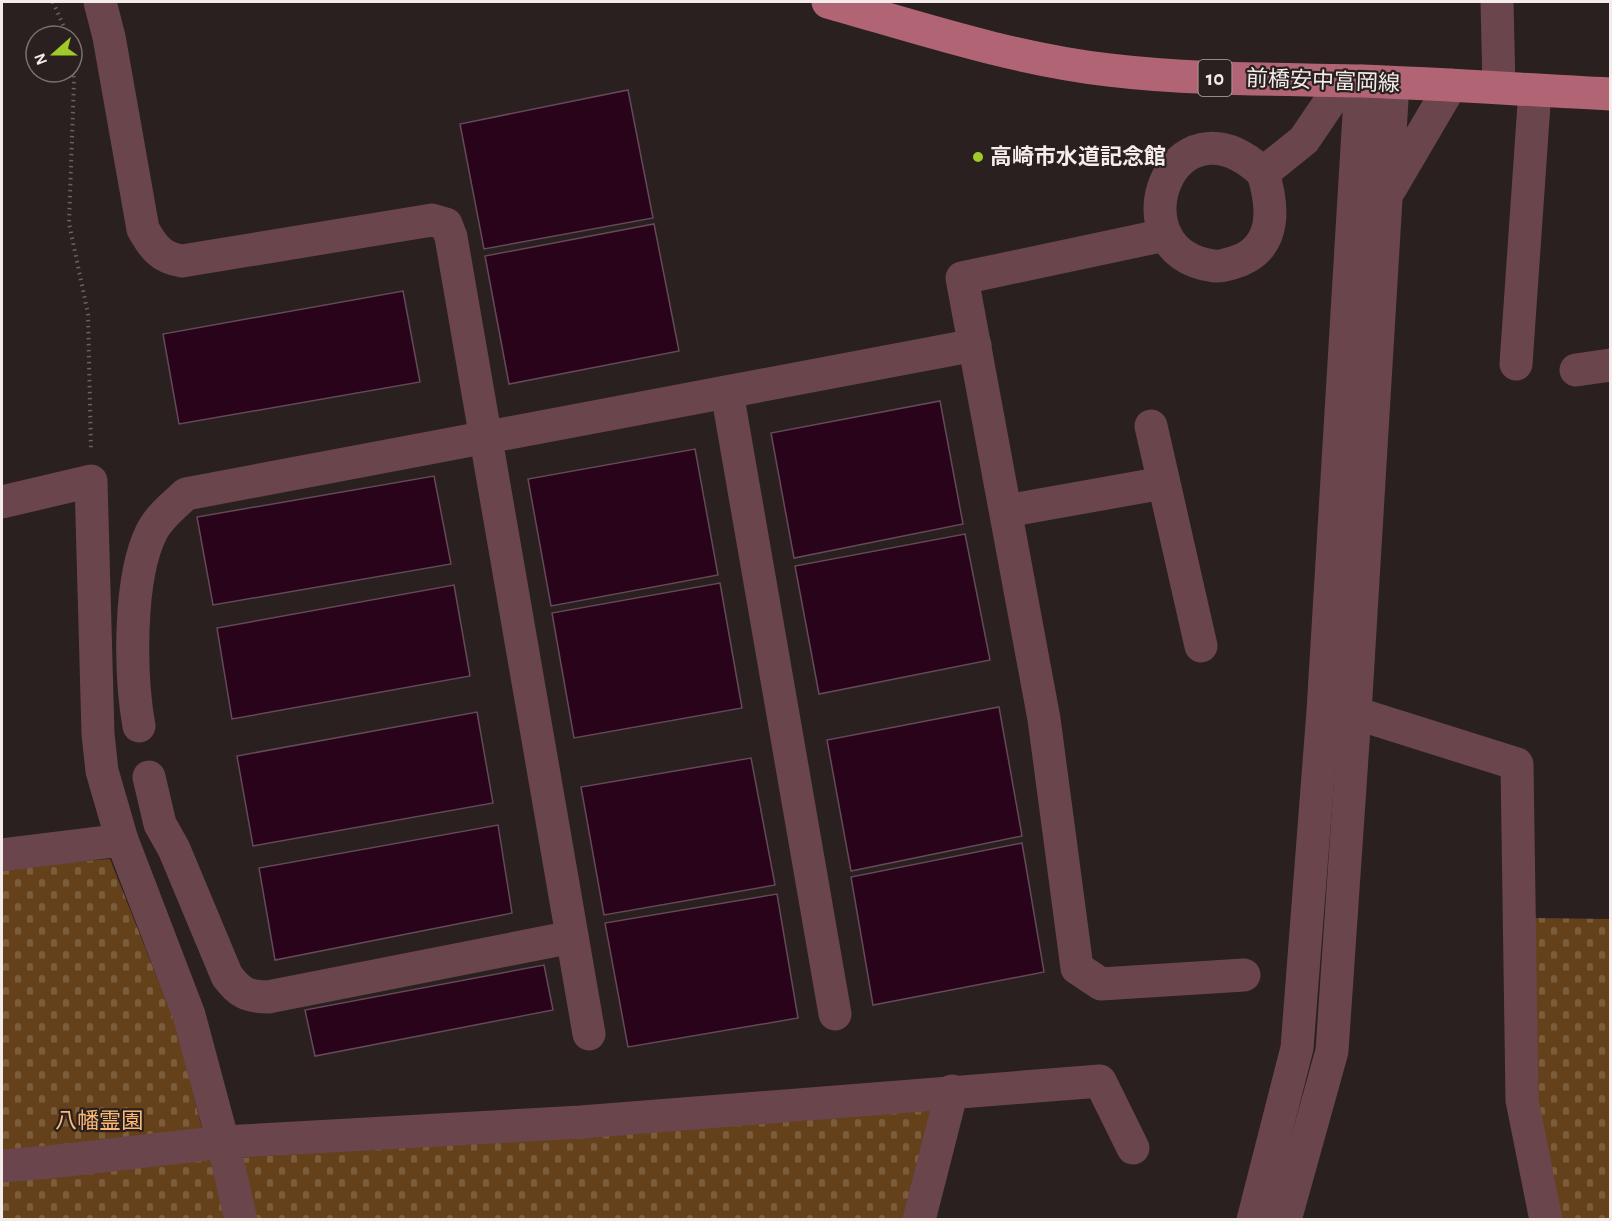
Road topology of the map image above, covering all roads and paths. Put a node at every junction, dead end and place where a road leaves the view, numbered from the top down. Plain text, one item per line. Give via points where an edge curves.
1 (53, 2) edge
2 (100, 2) edge
3 (828, 2) edge
4 (1497, 2) edge
5 (63, 24) edge
6 (1366, 82) junction
7 (74, 84) edge
8 (1451, 85) junction
9 (1499, 87) junction
10 (1535, 90) junction
11 (1611, 94) edge
12 (1263, 172) junction
13 (1386, 196) junction
14 (1165, 235) junction
15 (975, 345) junction
16 (1516, 364) dead end
17 (1611, 365) edge
18 (1576, 369) dead end
19 (727, 392) junction
20 (1151, 426) dead end
21 (487, 437) junction
22 (91, 481) junction
23 (1163, 483) junction
24 (2, 502) edge
25 (1006, 511) junction
26 (1201, 646) dead end
27 (1323, 711) junction
28 (1355, 713) junction
29 (139, 726) dead end
30 (149, 777) dead end
31 (122, 840) junction
32 (2, 855) edge
33 (573, 937) junction
34 (1244, 975) dead end
35 (835, 1014) dead end
36 (589, 1034) dead end
37 (952, 1091) junction
38 (223, 1142) junction
39 (1133, 1148) dead end
40 (2, 1166) edge
41 (241, 1220) edge
42 (919, 1220) edge
43 (1253, 1220) edge
44 (1285, 1220) edge
45 (1546, 1220) edge

1 - 5 path
2 - 21 street via 143,229 159,253 182,261 432,220 446,224
3 - 6 main road, 前橋安中富岡線 / 10 via 980,45 1097,68 1193,78
4 - 9 street
6 - 8 main road, 前橋安中富岡線 / 10
6 - 12 street
6 - 13 street
6 - 27 street
7 - 22 path via 69,223 88,314
8 - 9 main road, 前橋安中富岡線 / 10
8 - 13 street
9 - 10 main road, 前橋安中富岡線 / 10
10 - 11 main road, 前橋安中富岡線 / 10
10 - 16 street
12 - 14 street via 1237,153 1219,147 1185,157 1170,170 1161,191 1160,217
12 - 14 street via 1269,192 1269,230 1261,246 1248,257 1215,266 1191,260
13 - 28 street
14 - 15 street via 962,278
15 - 19 street
15 - 25 street
17 - 18 street
19 - 21 street
19 - 35 street
20 - 23 street
21 - 29 street via 186,494 152,530 141,560 135,604 133,697
21 - 33 street
22 - 24 street
22 - 31 street via 98,734 102,771
23 - 25 street
23 - 26 street
25 - 34 street via 1044,719 1077,968 1101,984
27 - 28 street
27 - 43 street via 1297,1048
28 - 44 street via 1332,1052
28 - 45 street via 1517,764 1522,1100
30 - 33 street via 160,824 227,976 237,989 254,997
31 - 32 street
31 - 38 street via 189,1015
33 - 36 street
37 - 38 street via 581,1122
37 - 39 street via 1100,1081
37 - 42 street
38 - 40 street
38 - 41 street

